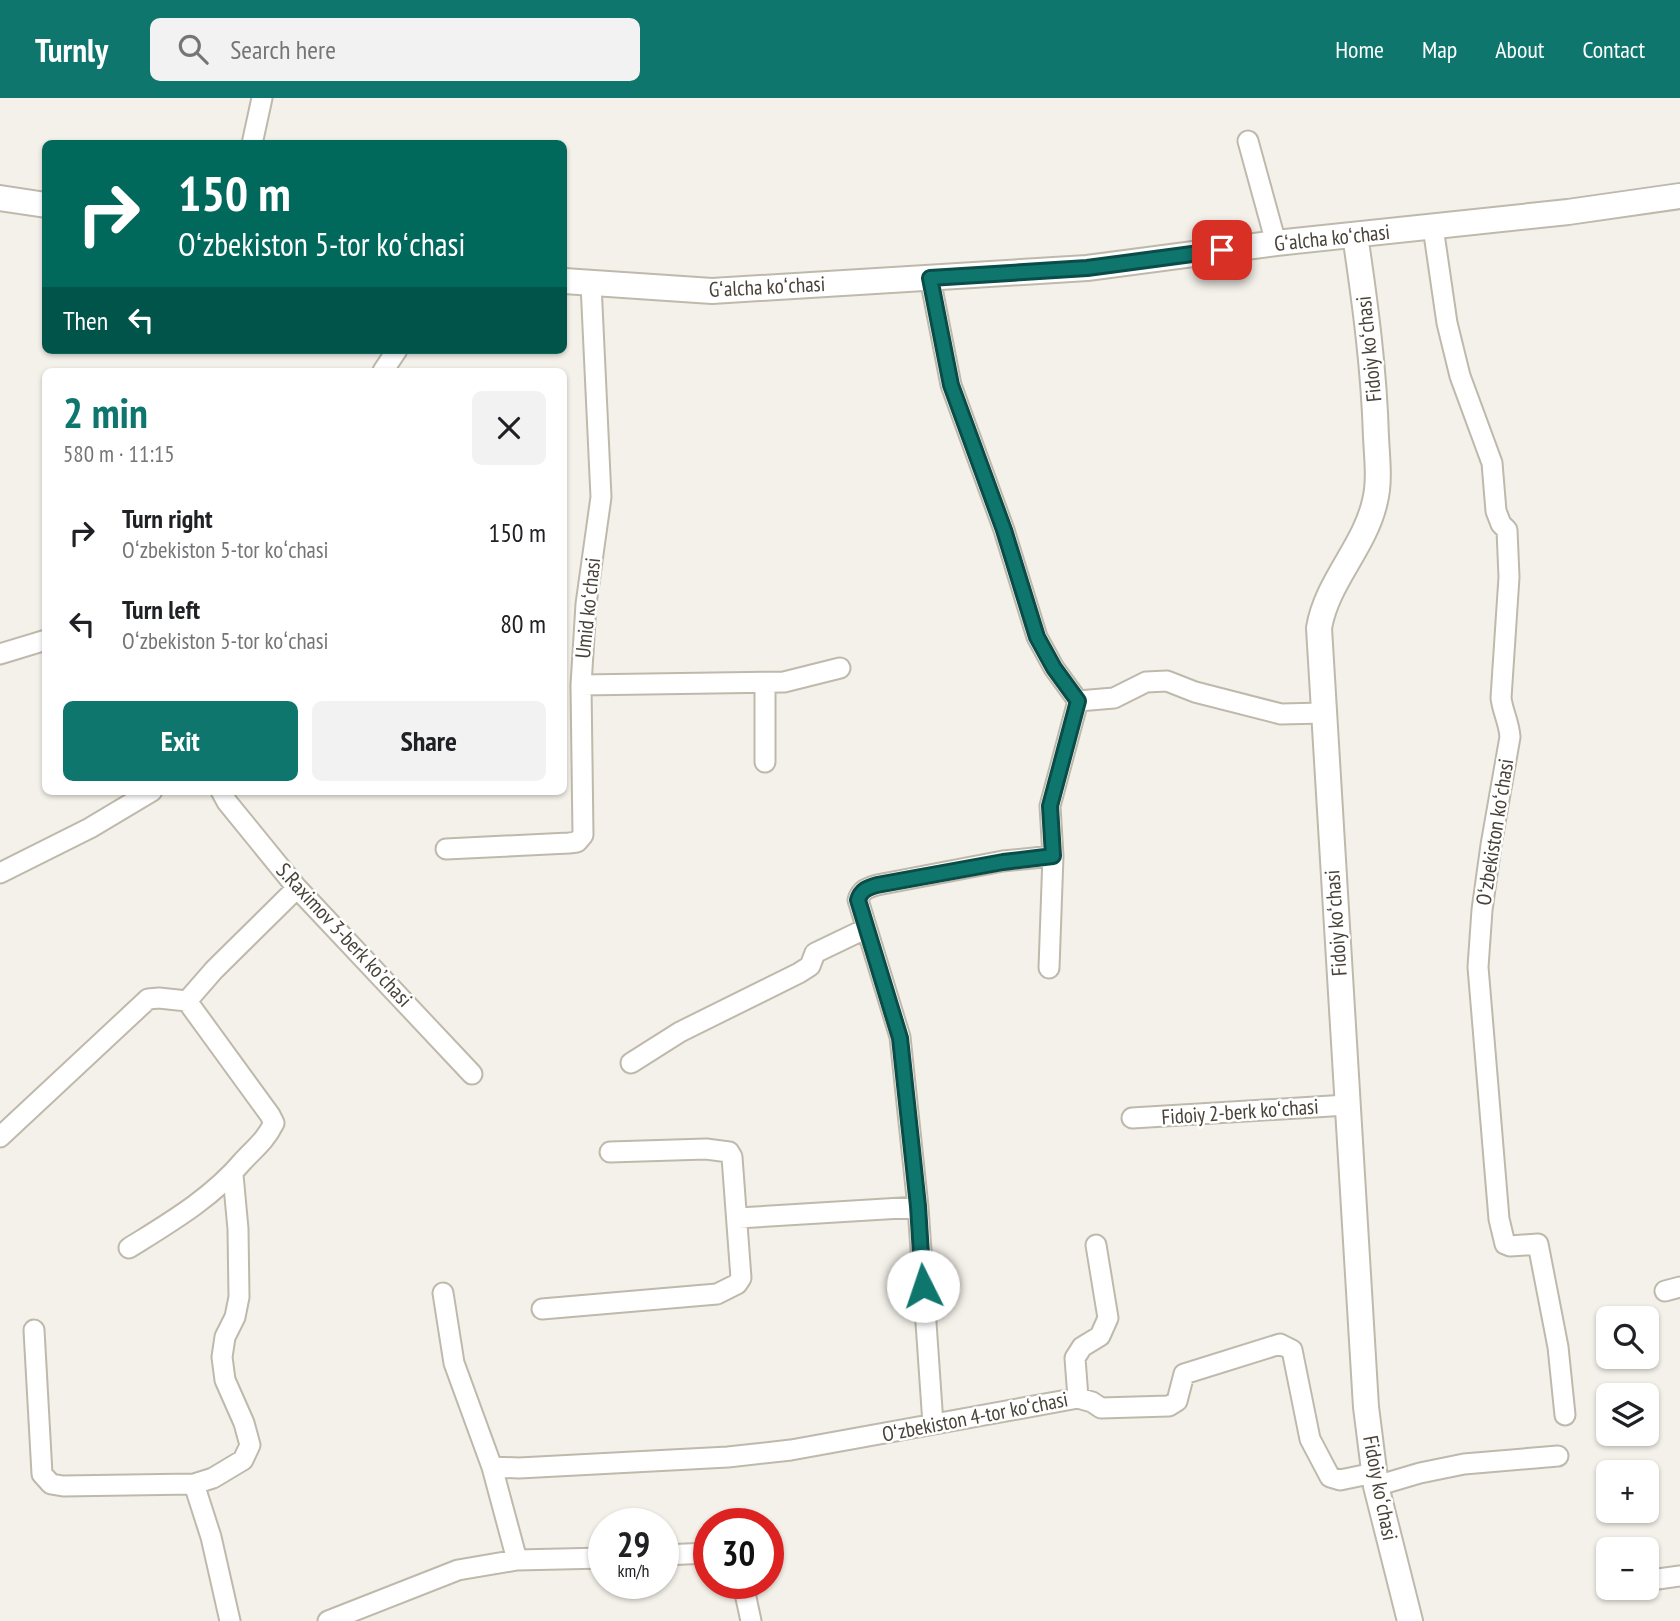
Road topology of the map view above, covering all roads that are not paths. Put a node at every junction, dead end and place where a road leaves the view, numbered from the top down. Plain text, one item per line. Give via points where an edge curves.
1 (262, 98) edge
2 (253, 140) edge
3 (1248, 141) dead end
4 (1680, 196) edge
5 (0, 198) edge
6 (42, 204) edge
7 (1433, 227) junction
8 (1355, 235) junction
9 (1276, 243) junction
10 (930, 278) junction
11 (567, 281) edge
12 (590, 284) junction
13 (42, 641) edge
14 (0, 654) edge
15 (840, 668) dead end
16 (765, 683) junction
17 (581, 685) junction
18 (1078, 701) junction
19 (1323, 713) junction
20 (765, 762) dead end
21 (145, 795) edge
22 (223, 795) edge
23 (446, 849) dead end
24 (1053, 856) junction
25 (0, 873) edge
26 (298, 888) junction
27 (865, 929) junction
28 (1049, 968) dead end
29 (187, 1001) junction
30 (631, 1063) dead end
31 (472, 1074) dead end
32 (1347, 1105) junction
33 (1132, 1118) dead end
34 (0, 1137) edge
35 (610, 1152) dead end
36 (233, 1175) junction
37 (918, 1206) junction
38 (738, 1218) junction
39 (1096, 1245) dead end
40 (129, 1248) dead end
41 (443, 1293) dead end
42 (542, 1309) dead end
43 (34, 1331) dead end
44 (1078, 1398) junction
45 (1565, 1415) dead end
46 (933, 1424) junction
47 (1558, 1456) dead end
48 (492, 1467) junction
49 (1375, 1480) junction
50 (194, 1485) junction
51 (588, 1558) edge
52 (517, 1560) junction
53 (1680, 1576) edge
54 (1659, 1579) edge
55 (746, 1599) edge
56 (230, 1621) edge
57 (328, 1621) edge
58 (751, 1621) edge
59 (1410, 1621) edge

1 - 2 street
3 - 9 street
4 - 7 street, Gʻalcha koʻchasi
5 - 6 street
7 - 8 street, Gʻalcha koʻchasi
7 - 45 street, Oʻzbekiston koʻchasi via 1447,323 1492,463 1496,511 1507,530 1509,577 1501,698 1510,737 1490,845 1478,967 1499,1219 1505,1244 1538,1244 1541,1252
8 - 9 street, Gʻalcha koʻchasi
8 - 19 street, Fidoiy koʻchasi via 1375,406 1377,476 1375,502 1362,535 1322,612
9 - 10 street, Gʻalcha koʻchasi via 1087,268
10 - 12 street, Gʻalcha koʻchasi via 712,291
10 - 18 street via 951,385 1037,637
11 - 12 street, Gʻalcha koʻchasi
12 - 17 street, Umid koʻchasi via 601,497 586,604
13 - 14 street
15 - 16 street
16 - 17 street
16 - 20 street
17 - 23 street, Umid koʻchasi via 581,839
18 - 19 street via 1114,698 1146,682 1167,681 1281,714
18 - 24 street via 1050,806
19 - 32 street, Fidoiy koʻchasi
21 - 25 street
22 - 26 street, S.Raximov 3-berk koʼchasi
24 - 27 street via 866,888 858,900
24 - 28 street
26 - 29 street
26 - 31 street, S.Raximov 3-berk koʼchasi
27 - 30 street via 815,953 810,966 799,973 680,1032
27 - 37 street via 900,1038
29 - 34 street via 148,999
29 - 36 street via 274,1123 266,1139
32 - 33 street, Fidoiy 2-berk koʻchasi
32 - 49 street, Fidoiy koʻchasi via 1365,1394
35 - 38 street via 729,1152
36 - 40 street
36 - 50 street via 239,1297 222,1357 225,1380 250,1445 243,1460
37 - 38 street
37 - 46 street
38 - 42 street via 741,1278 717,1294
39 - 44 street via 1108,1318 1100,1336 1082,1347 1075,1358
41 - 48 street via 454,1363
43 - 50 street via 42,1474 51,1484
44 - 46 street, Oʻzbekiston 4-tor koʻchasi
44 - 49 street, Oʻzbekiston 4-tor koʻchasi via 1101,1408 1169,1406 1177,1401 1184,1374 1280,1344 1289,1346 1310,1439 1330,1477
46 - 48 street, Oʻzbekiston 4-tor koʻchasi via 728,1457
47 - 49 street via 1464,1464
48 - 52 street
49 - 59 street, Fidoiy koʻchasi
50 - 56 street
51 - 52 street
52 - 57 street via 458,1570
53 - 54 street
55 - 58 street

